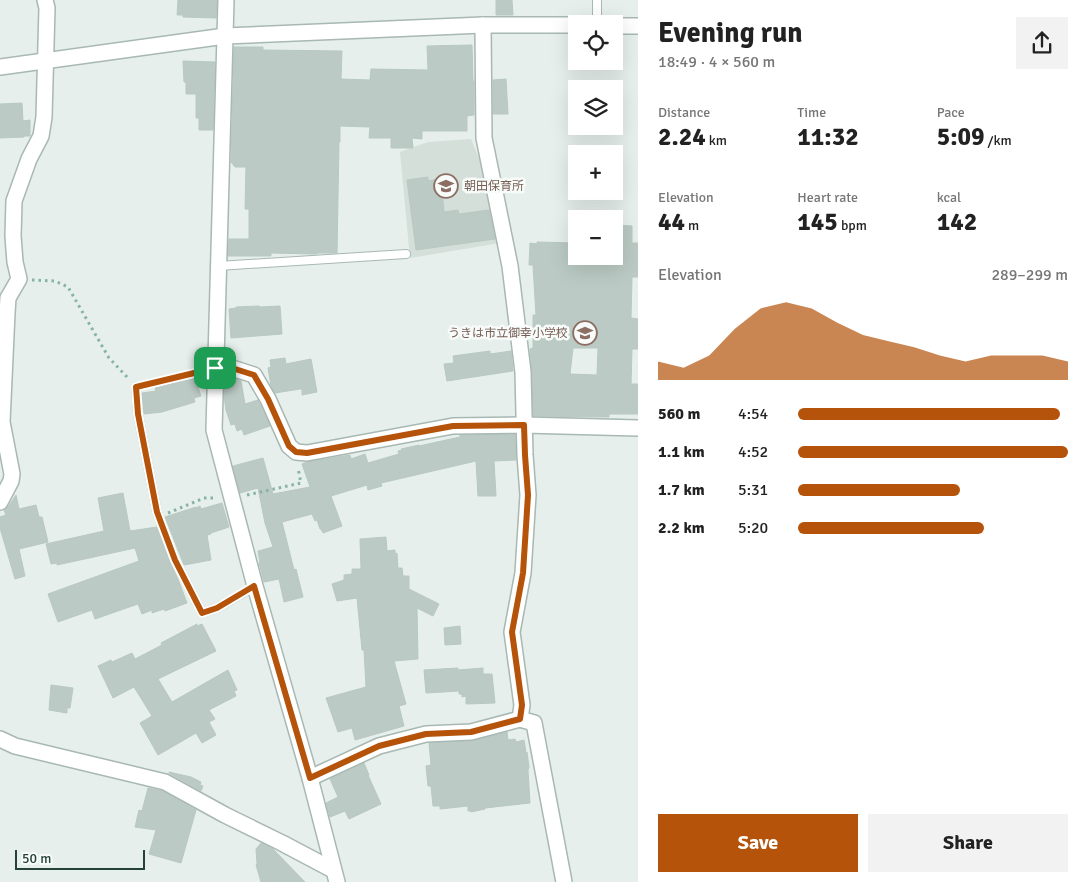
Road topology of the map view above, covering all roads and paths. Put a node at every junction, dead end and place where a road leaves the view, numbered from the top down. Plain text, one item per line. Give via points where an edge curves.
1 (45, 0) edge
2 (226, 0) edge
3 (598, 0) edge
4 (597, 15) edge
5 (483, 25) junction
6 (568, 25) edge
7 (623, 26) edge
8 (638, 26) edge
9 (225, 36) junction
10 (45, 60) junction
11 (0, 67) edge
12 (406, 254) dead end
13 (218, 266) junction
14 (19, 279) junction
15 (215, 368) junction
16 (136, 387) junction
17 (524, 425) junction
18 (638, 428) edge
19 (296, 452) junction
20 (232, 498) junction
21 (0, 502) edge
22 (159, 517) junction
23 (254, 586) junction
24 (520, 719) junction
25 (0, 739) edge
26 (310, 778) junction
27 (335, 876) edge
28 (564, 882) edge

1 - 10 street
2 - 9 street
3 - 4 lane
5 - 6 street
5 - 9 street
5 - 17 street via 484,138 510,266 522,372
7 - 8 street
9 - 10 street
9 - 13 street
10 - 11 street
10 - 14 street via 41,136 14,201 12,236
12 - 13 lane
13 - 15 street
14 - 16 path via 55,281 68,287 109,358
14 - 21 street via 8,298 6,313 2,422 12,474
15 - 16 path
15 - 19 street via 232,368 254,375 289,446
15 - 20 street via 214,430
16 - 22 lane via 138,414
17 - 18 street
17 - 19 street via 453,426 307,453
17 - 24 street via 528,495 523,573 512,632 522,705
19 - 20 path via 301,483
20 - 22 path via 204,498
20 - 23 street
22 - 23 lane via 175,560 202,613
23 - 26 street
24 - 26 street via 471,732 426,734 379,746
24 - 28 street via 534,723
25 - 27 street via 16,746 165,782 282,843
26 - 27 street

